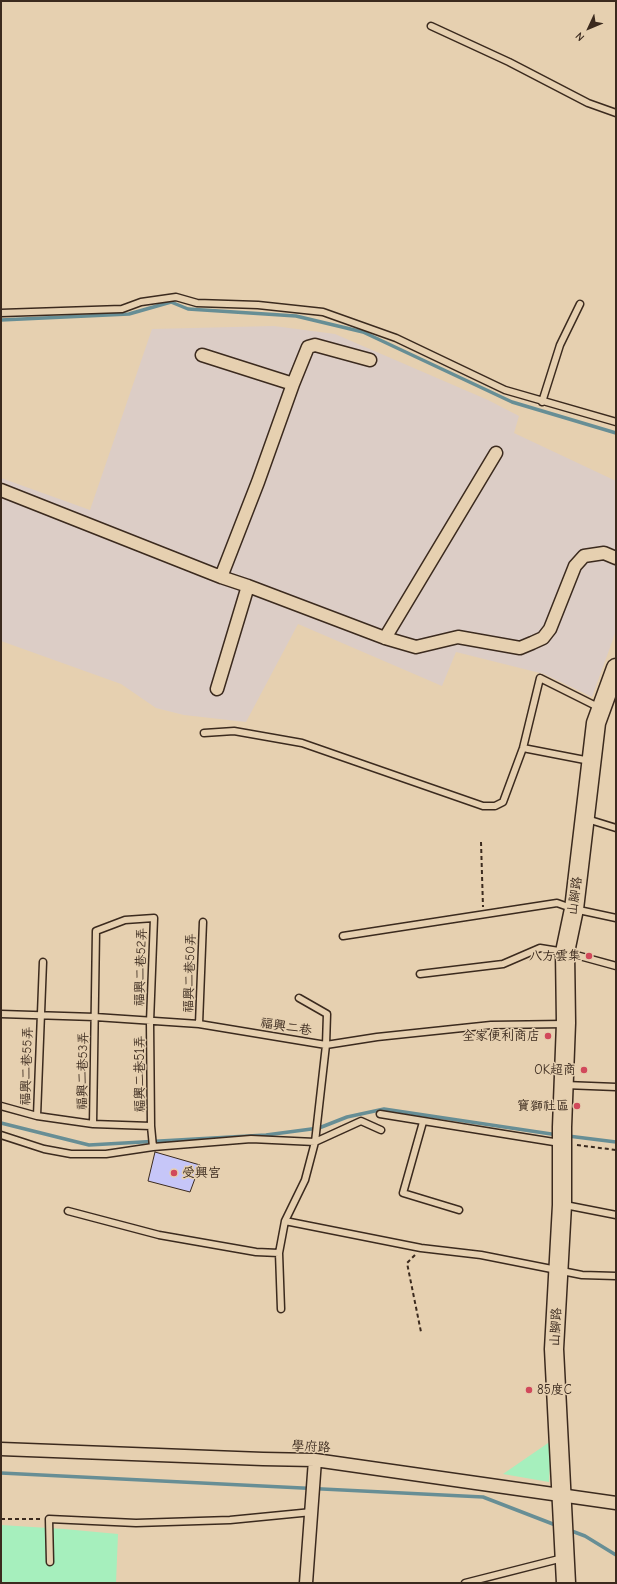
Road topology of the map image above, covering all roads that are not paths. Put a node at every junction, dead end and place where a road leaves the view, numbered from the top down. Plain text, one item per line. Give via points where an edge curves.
1 (431, 26) dead end
2 (616, 113) edge
3 (580, 304) dead end
4 (1, 313) edge
5 (202, 355) dead end
6 (370, 360) dead end
7 (293, 384) junction
8 (542, 402) junction
9 (616, 422) edge
10 (496, 453) dead end
11 (1, 490) edge
12 (616, 558) edge
13 (221, 577) junction
14 (248, 586) junction
15 (385, 638) junction
16 (616, 668) edge
17 (217, 688) dead end
18 (602, 708) junction
19 (204, 732) dead end
20 (523, 748) junction
21 (592, 761) junction
22 (585, 819) junction
23 (616, 828) edge
24 (574, 909) junction
25 (616, 918) edge
26 (125, 920) joint
27 (203, 922) dead end
28 (342, 936) dead end
29 (565, 952) junction
30 (43, 962) dead end
31 (616, 966) edge
32 (420, 974) dead end
33 (299, 998) dead end
34 (1, 1014) edge
35 (40, 1016) junction
36 (95, 1017) junction
37 (150, 1022) junction
38 (199, 1024) junction
39 (566, 1024) junction
40 (326, 1044) junction
41 (564, 1085) junction
42 (616, 1087) edge
43 (1, 1106) edge
44 (380, 1114) dead end
45 (37, 1116) junction
46 (423, 1122) junction
47 (93, 1124) junction
48 (151, 1126) junction
49 (380, 1130) dead end
50 (1, 1135) edge
51 (562, 1135) junction
52 (316, 1142) junction
53 (153, 1147) junction
54 (562, 1205) junction
55 (459, 1210) dead end
56 (68, 1211) dead end
57 (616, 1215) edge
58 (285, 1221) junction
59 (279, 1253) junction
60 (559, 1271) junction
61 (616, 1276) edge
62 (281, 1309) dead end
63 (1, 1449) edge
64 (316, 1460) junction
65 (563, 1503) junction
66 (616, 1503) edge
67 (312, 1512) junction
68 (565, 1558) junction
69 (50, 1562) dead end
70 (306, 1583) edge
71 (465, 1583) edge
72 (566, 1583) edge

1 - 2 lane via 509,62 588,103
3 - 8 lane via 560,345
4 - 8 lane via 122,309 141,302 176,297 196,303 258,305 323,312 396,338 505,390
5 - 7 street
6 - 7 street via 314,345 308,347
7 - 13 street
8 - 9 lane
10 - 15 street
11 - 13 street
12 - 15 street via 604,553 584,556 575,566 550,629 543,638 520,648 458,637 416,647
13 - 14 street
14 - 15 street
14 - 17 street
16 - 18 main road, 山腳路
18 - 20 lane via 540,678
18 - 21 main road, 山腳路 via 596,723
19 - 20 lane via 234,731 302,743 483,806 495,806 503,802
20 - 21 lane
21 - 22 main road, 山腳路
22 - 23 lane
22 - 24 main road, 山腳路
24 - 25 lane
24 - 28 lane via 557,903
24 - 29 main road, 山腳路
26 - 36 lane, 福興二巷53弄 via 96,931
26 - 37 lane, 福興二巷52弄 via 154,918
27 - 38 lane, 福興二巷50弄
29 - 31 lane
29 - 32 lane via 540,948 503,964
29 - 39 main road, 山腳路
30 - 35 lane, 福興二巷55弄
33 - 40 lane via 327,1014
34 - 35 lane, 福興二巷
35 - 36 lane, 福興二巷
35 - 45 lane, 福興二巷55弄
36 - 37 lane, 福興二巷
36 - 47 lane, 福興二巷53弄
37 - 38 lane, 福興二巷
37 - 48 lane, 福興二巷51弄
38 - 40 lane, 福興二巷
39 - 40 lane, 福興二巷 via 491,1025
39 - 41 main road, 山腳路
40 - 52 lane
41 - 42 lane
41 - 51 main road, 山腳路
43 - 45 lane
44 - 46 lane
45 - 47 lane
46 - 51 lane
46 - 55 lane via 403,1193
47 - 48 lane
48 - 53 lane, 福興二巷51弄
49 - 52 lane via 361,1121
50 - 53 lane via 44,1149 71,1154 106,1154
51 - 54 main road, 山腳路
52 - 53 lane via 251,1140
52 - 58 lane via 305,1180
54 - 57 lane
54 - 60 main road, 山腳路
56 - 59 lane via 159,1235 249,1251
58 - 59 lane
58 - 60 lane via 421,1248 481,1255
59 - 62 lane
60 - 61 lane
60 - 65 main road, 山腳路 via 554,1349
63 - 64 street, 學府路
64 - 65 street, 學府路
64 - 67 street
65 - 66 street, 學府路
65 - 68 main road, 山腳路
67 - 69 lane via 230,1520 136,1524 49,1519
67 - 70 street
68 - 71 lane
68 - 72 main road

